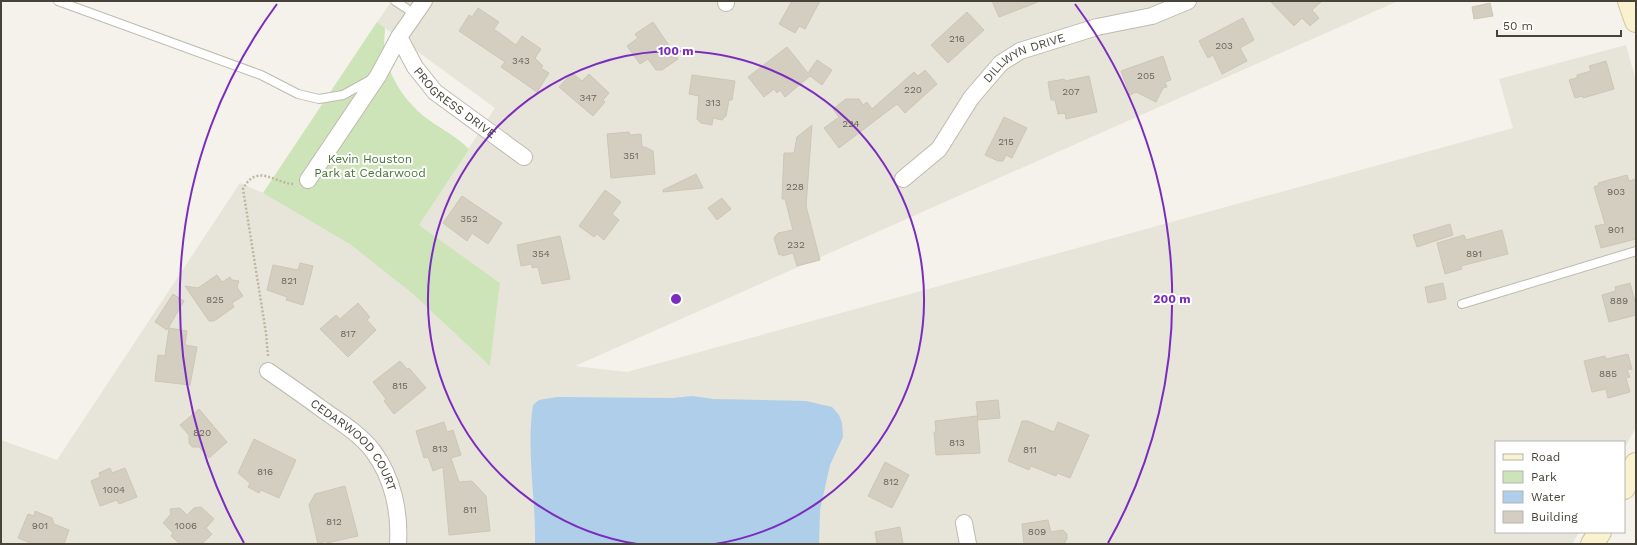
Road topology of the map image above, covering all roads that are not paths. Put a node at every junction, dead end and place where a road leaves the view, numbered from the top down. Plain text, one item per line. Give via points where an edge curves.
1 (58, 1) edge
2 (395, 1) edge
3 (1188, 1) edge
4 (1628, 1) edge
5 (420, 7) edge
6 (1636, 21) edge
7 (399, 37) junction
8 (378, 76) junction
9 (524, 157) dead end
10 (903, 179) dead end
11 (308, 180) road end
12 (1636, 251) edge
13 (1462, 304) dead end
14 (268, 371) road end
15 (1636, 464) edge
16 (1625, 486) edge
17 (964, 523) dead end
18 (1599, 533) edge
19 (398, 544) edge
20 (968, 544) edge
21 (1592, 544) edge

1 - 8 lane via 261,75 298,94 319,99 343,95
2 - 5 lane
3 - 10 street, DILLWYN DRIVE via 1152,16 1097,27 1020,51 1001,63 971,98 940,149
4 - 6 street
5 - 7 street
7 - 8 street
7 - 9 street, PROGRESS DRIVE via 415,67 435,92
8 - 11 street
12 - 13 lane
14 - 19 street, CEDARWOOD COURT via 348,427 373,450 386,472 394,494 399,528
15 - 16 street
17 - 20 street
18 - 21 street

